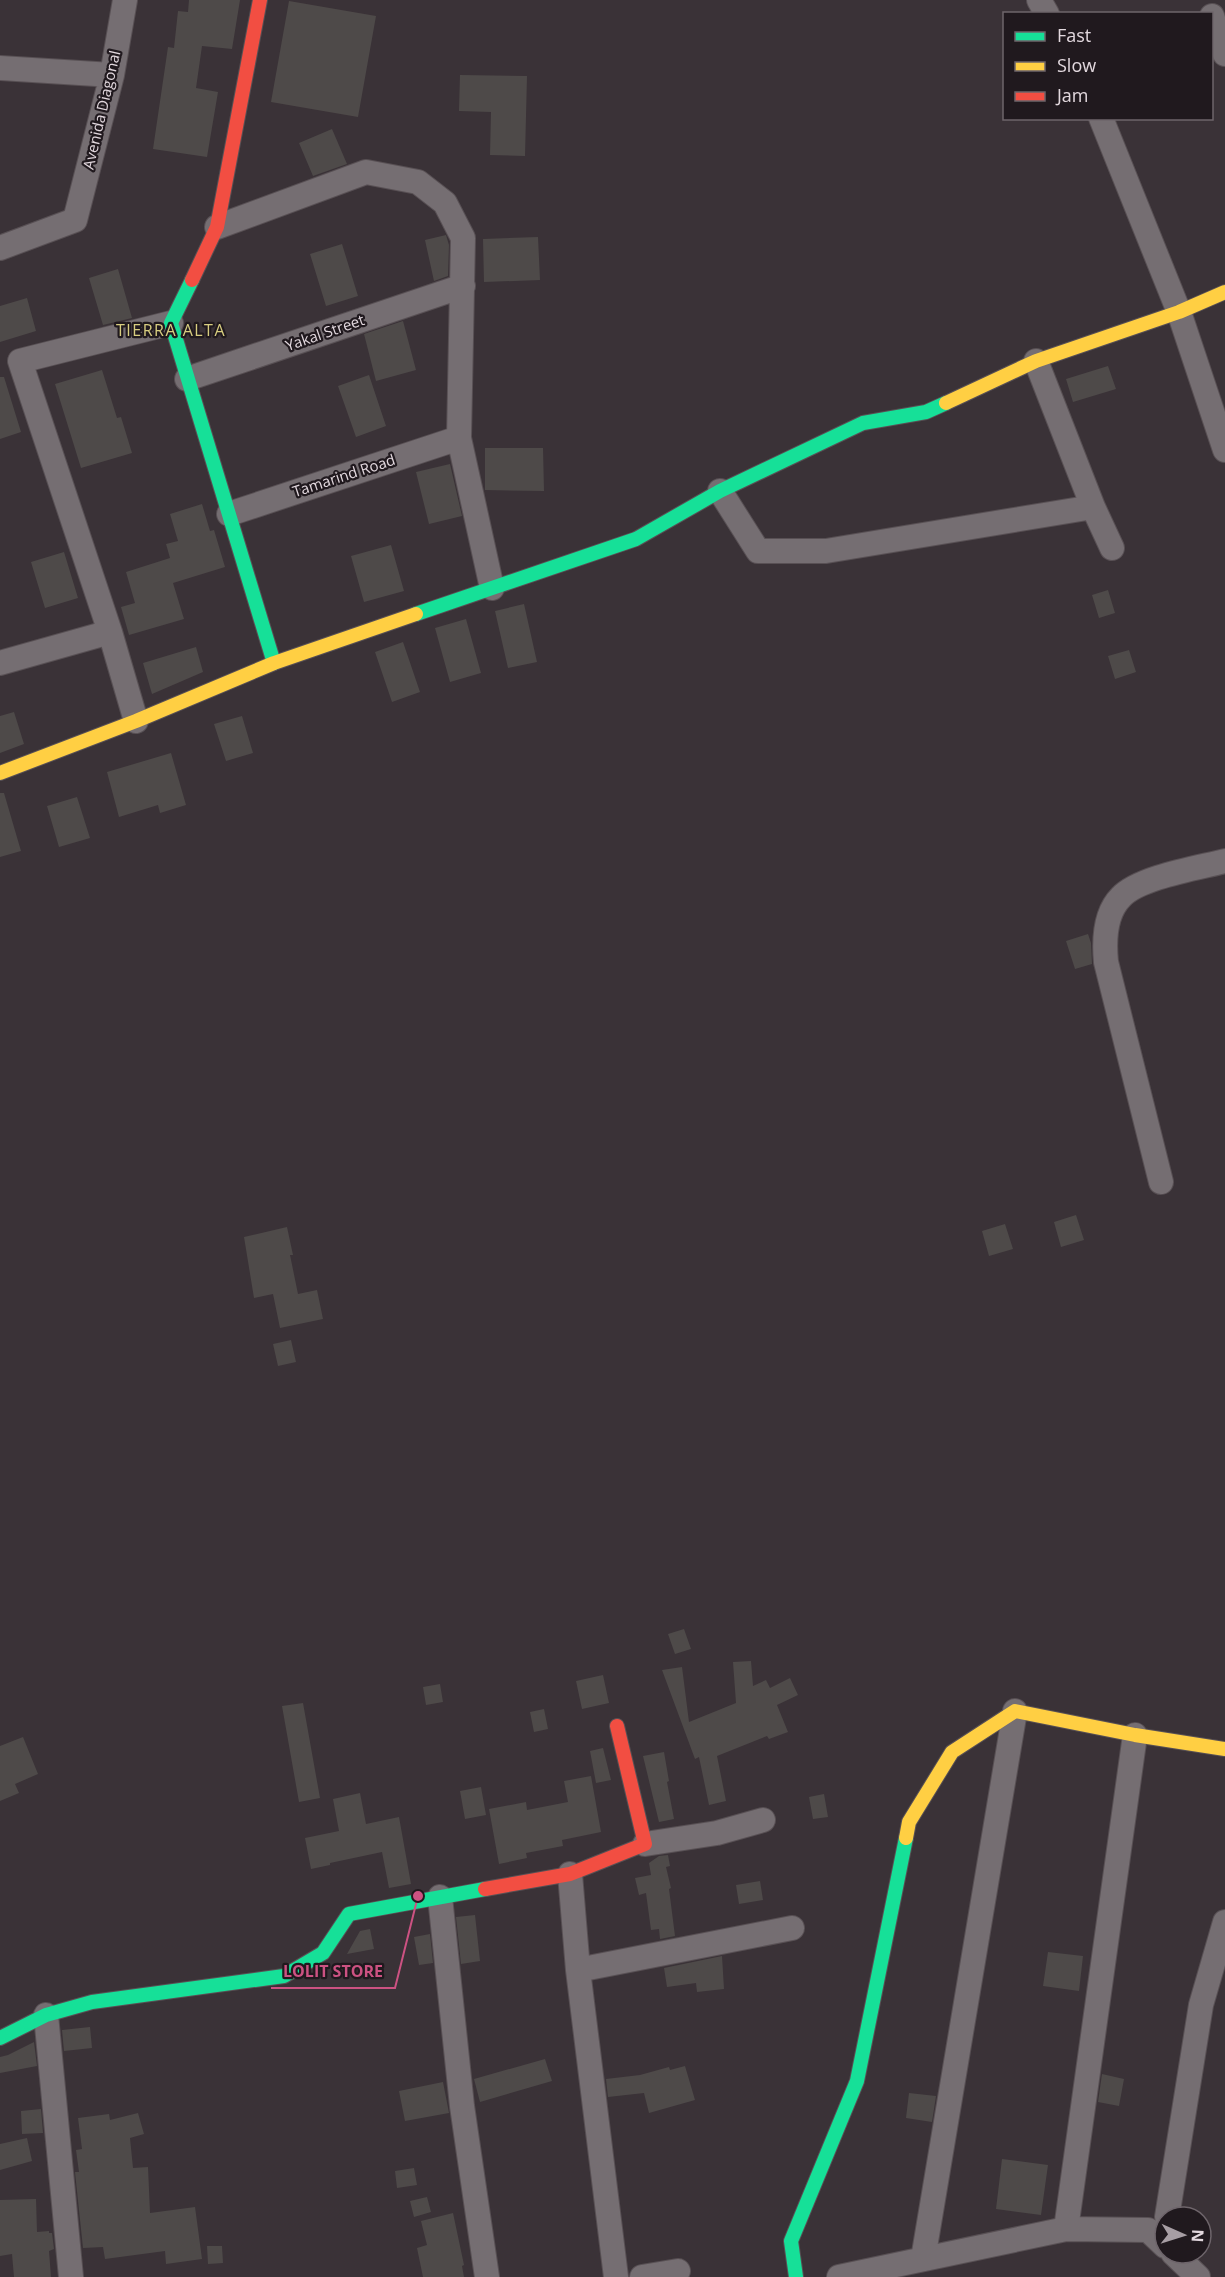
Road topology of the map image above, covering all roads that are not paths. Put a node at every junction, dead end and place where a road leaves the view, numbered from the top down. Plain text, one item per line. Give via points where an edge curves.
1 (125, 0) edge
2 (260, 0) edge
3 (1213, 21) edge
4 (1225, 54) edge
5 (0, 68) edge
6 (112, 75) junction
7 (1102, 120) edge
8 (217, 227) junction
9 (0, 248) edge
10 (463, 286) junction
11 (1225, 292) edge
12 (1179, 312) junction
13 (171, 323) junction
14 (1036, 361) junction
15 (187, 379) junction
16 (459, 438) junction
17 (1225, 450) edge
18 (720, 491) junction
19 (1093, 507) junction
20 (229, 514) junction
21 (1112, 548) dead end
22 (492, 588) junction
23 (110, 632) junction
24 (0, 663) edge
25 (274, 663) junction
26 (136, 721) junction
27 (0, 773) edge
28 (1225, 861) edge
29 (1161, 1182) dead end
30 (1015, 1711) junction
31 (616, 1726) dead end
32 (1135, 1735) junction
33 (1225, 1749) edge
34 (763, 1820) dead end
35 (645, 1844) junction
36 (570, 1874) junction
37 (440, 1897) junction
38 (1225, 1922) edge
39 (792, 1928) dead end
40 (578, 1970) junction
41 (46, 2015) junction
42 (0, 2038) edge
43 (1169, 2205) edge
44 (1066, 2229) junction
45 (1153, 2234) edge
46 (924, 2259) junction
47 (1186, 2265) edge
48 (678, 2271) dead end
49 (71, 2277) edge
50 (487, 2277) edge
51 (616, 2277) edge
52 (642, 2277) edge
53 (796, 2277) edge
54 (839, 2277) edge
55 (1198, 2277) edge

1 - 6 street, Avenida Diagonal
2 - 8 street
3 - 4 street
5 - 6 street
6 - 9 street, Avenida Diagonal via 75,220
7 - 12 street
8 - 10 street via 366,172 418,182 445,203 463,238
8 - 13 street
10 - 15 street, Yakal Street
10 - 16 street
11 - 12 street
12 - 14 street
12 - 17 street
13 - 15 street
13 - 23 street via 20,361
14 - 18 street via 926,412 863,423
14 - 19 street
15 - 20 street
16 - 20 street, Tamarind Road
16 - 22 street
18 - 19 street via 758,551 826,551
18 - 22 street via 636,539
19 - 21 street
20 - 25 street
22 - 25 street
23 - 24 street
23 - 26 street
25 - 26 street
26 - 27 street
28 - 29 street via 1162,876 1135,887 1121,897 1107,927 1106,962
30 - 32 street
30 - 46 street
30 - 53 street via 952,1752 909,1822 857,2081 791,2241
31 - 35 street
32 - 33 street
32 - 44 street
34 - 35 street via 717,1833
35 - 36 street
36 - 37 street
36 - 40 street
37 - 41 street via 349,1914 323,1953 284,1976 92,2002
37 - 50 street via 462,2106
38 - 43 street via 1201,2005
39 - 40 street
40 - 51 street
41 - 42 street
41 - 49 street
44 - 45 street via 1148,2230
44 - 46 street
46 - 54 street
47 - 55 street
48 - 52 street

